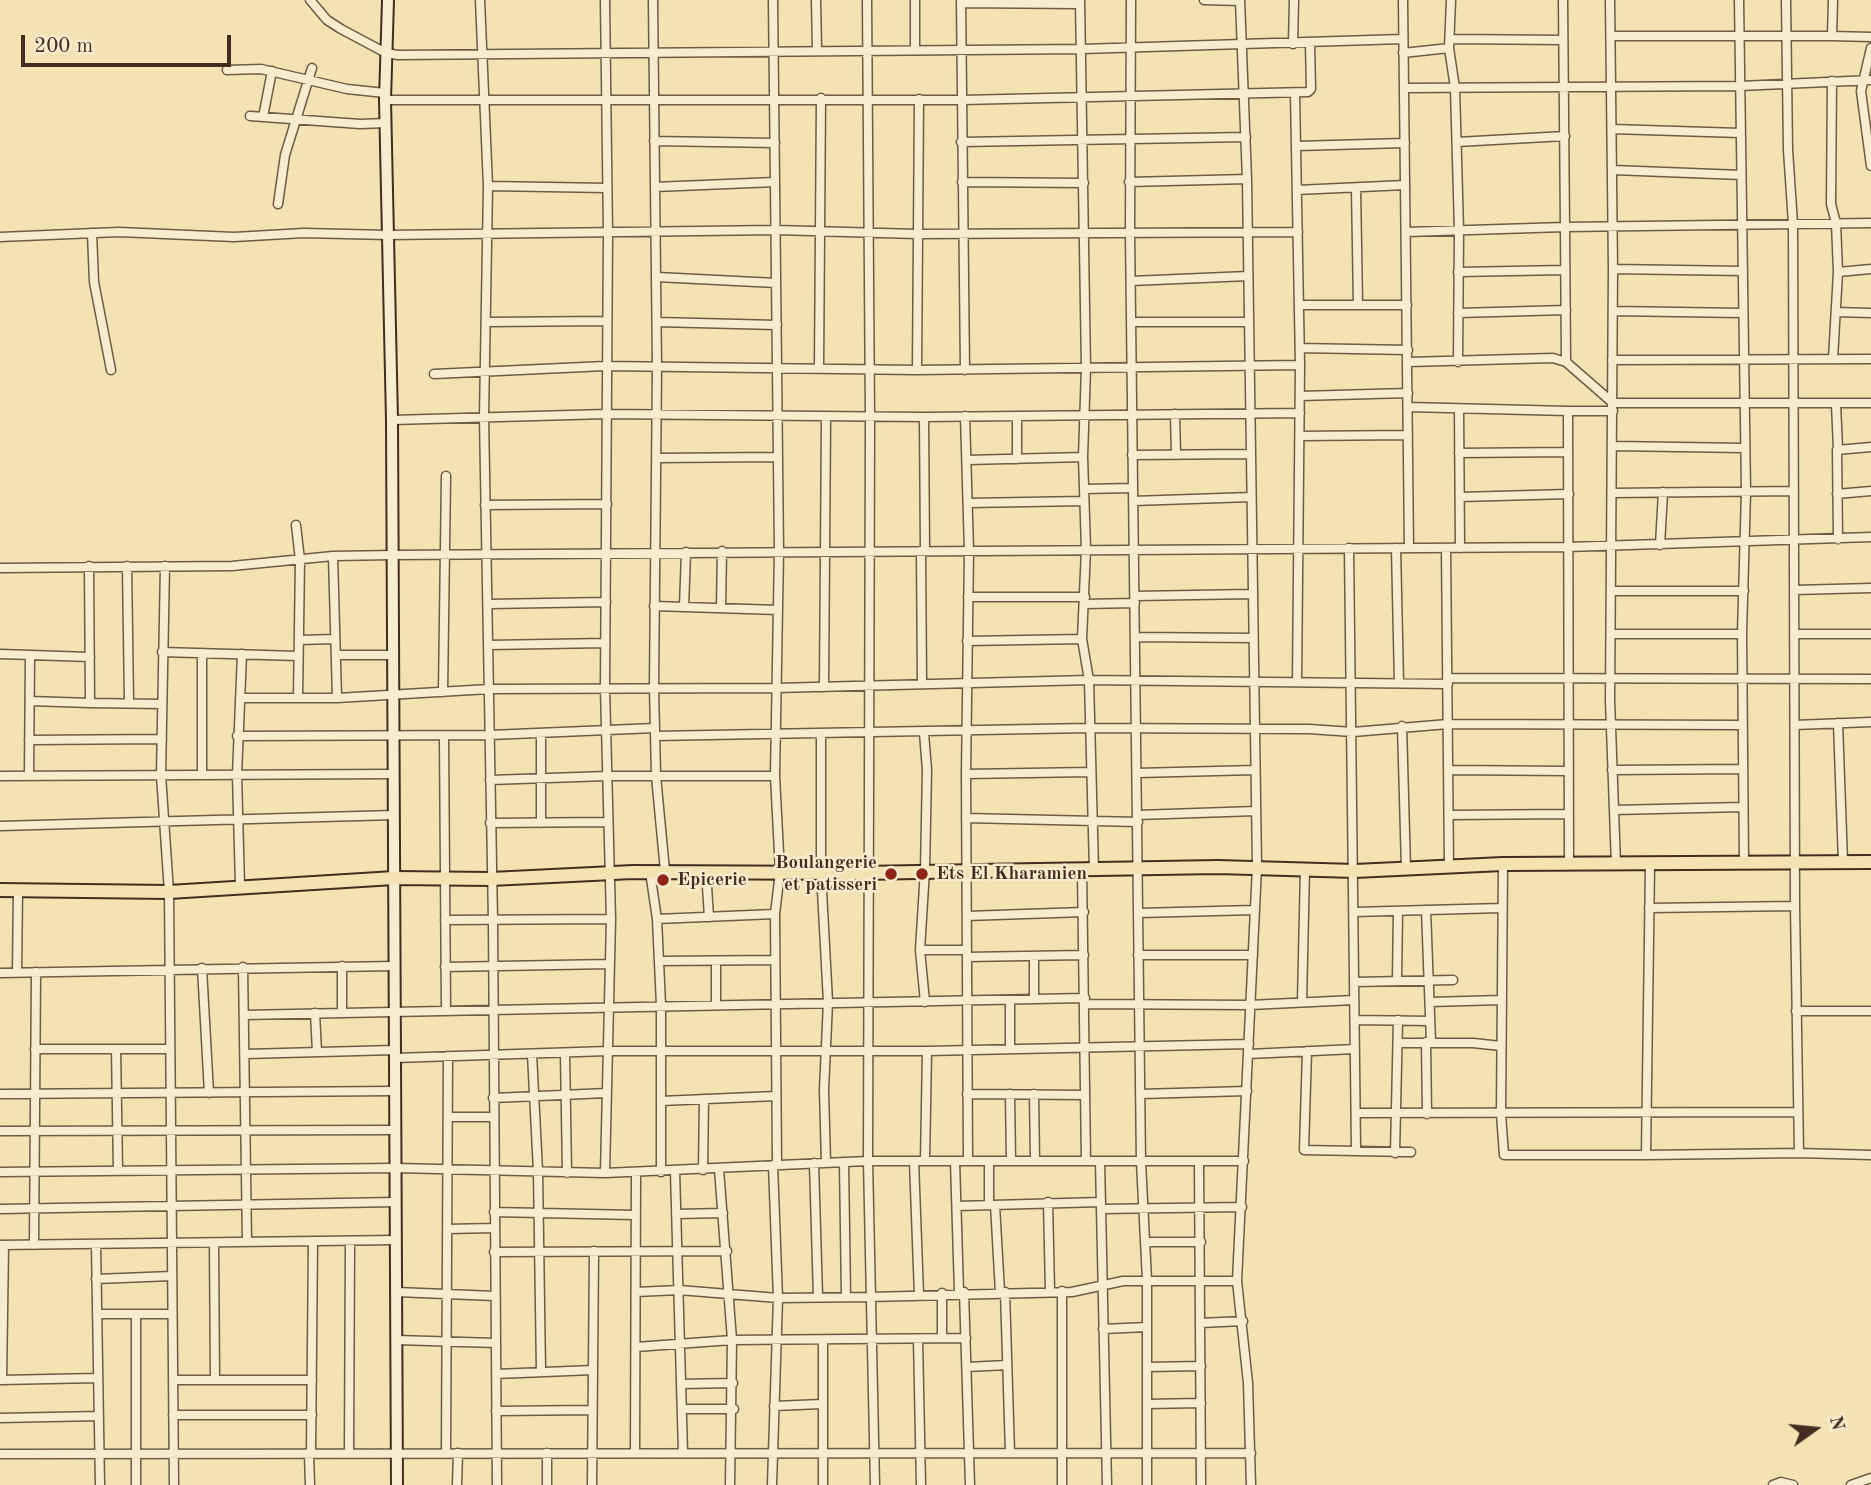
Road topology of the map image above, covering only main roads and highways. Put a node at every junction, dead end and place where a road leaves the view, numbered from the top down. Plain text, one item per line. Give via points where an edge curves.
1 (1871, 862) edge
2 (0, 890) edge

1 - 2 main road via 1503,864 1355,871 1257,867 665,871 491,879 394,878 169,892

